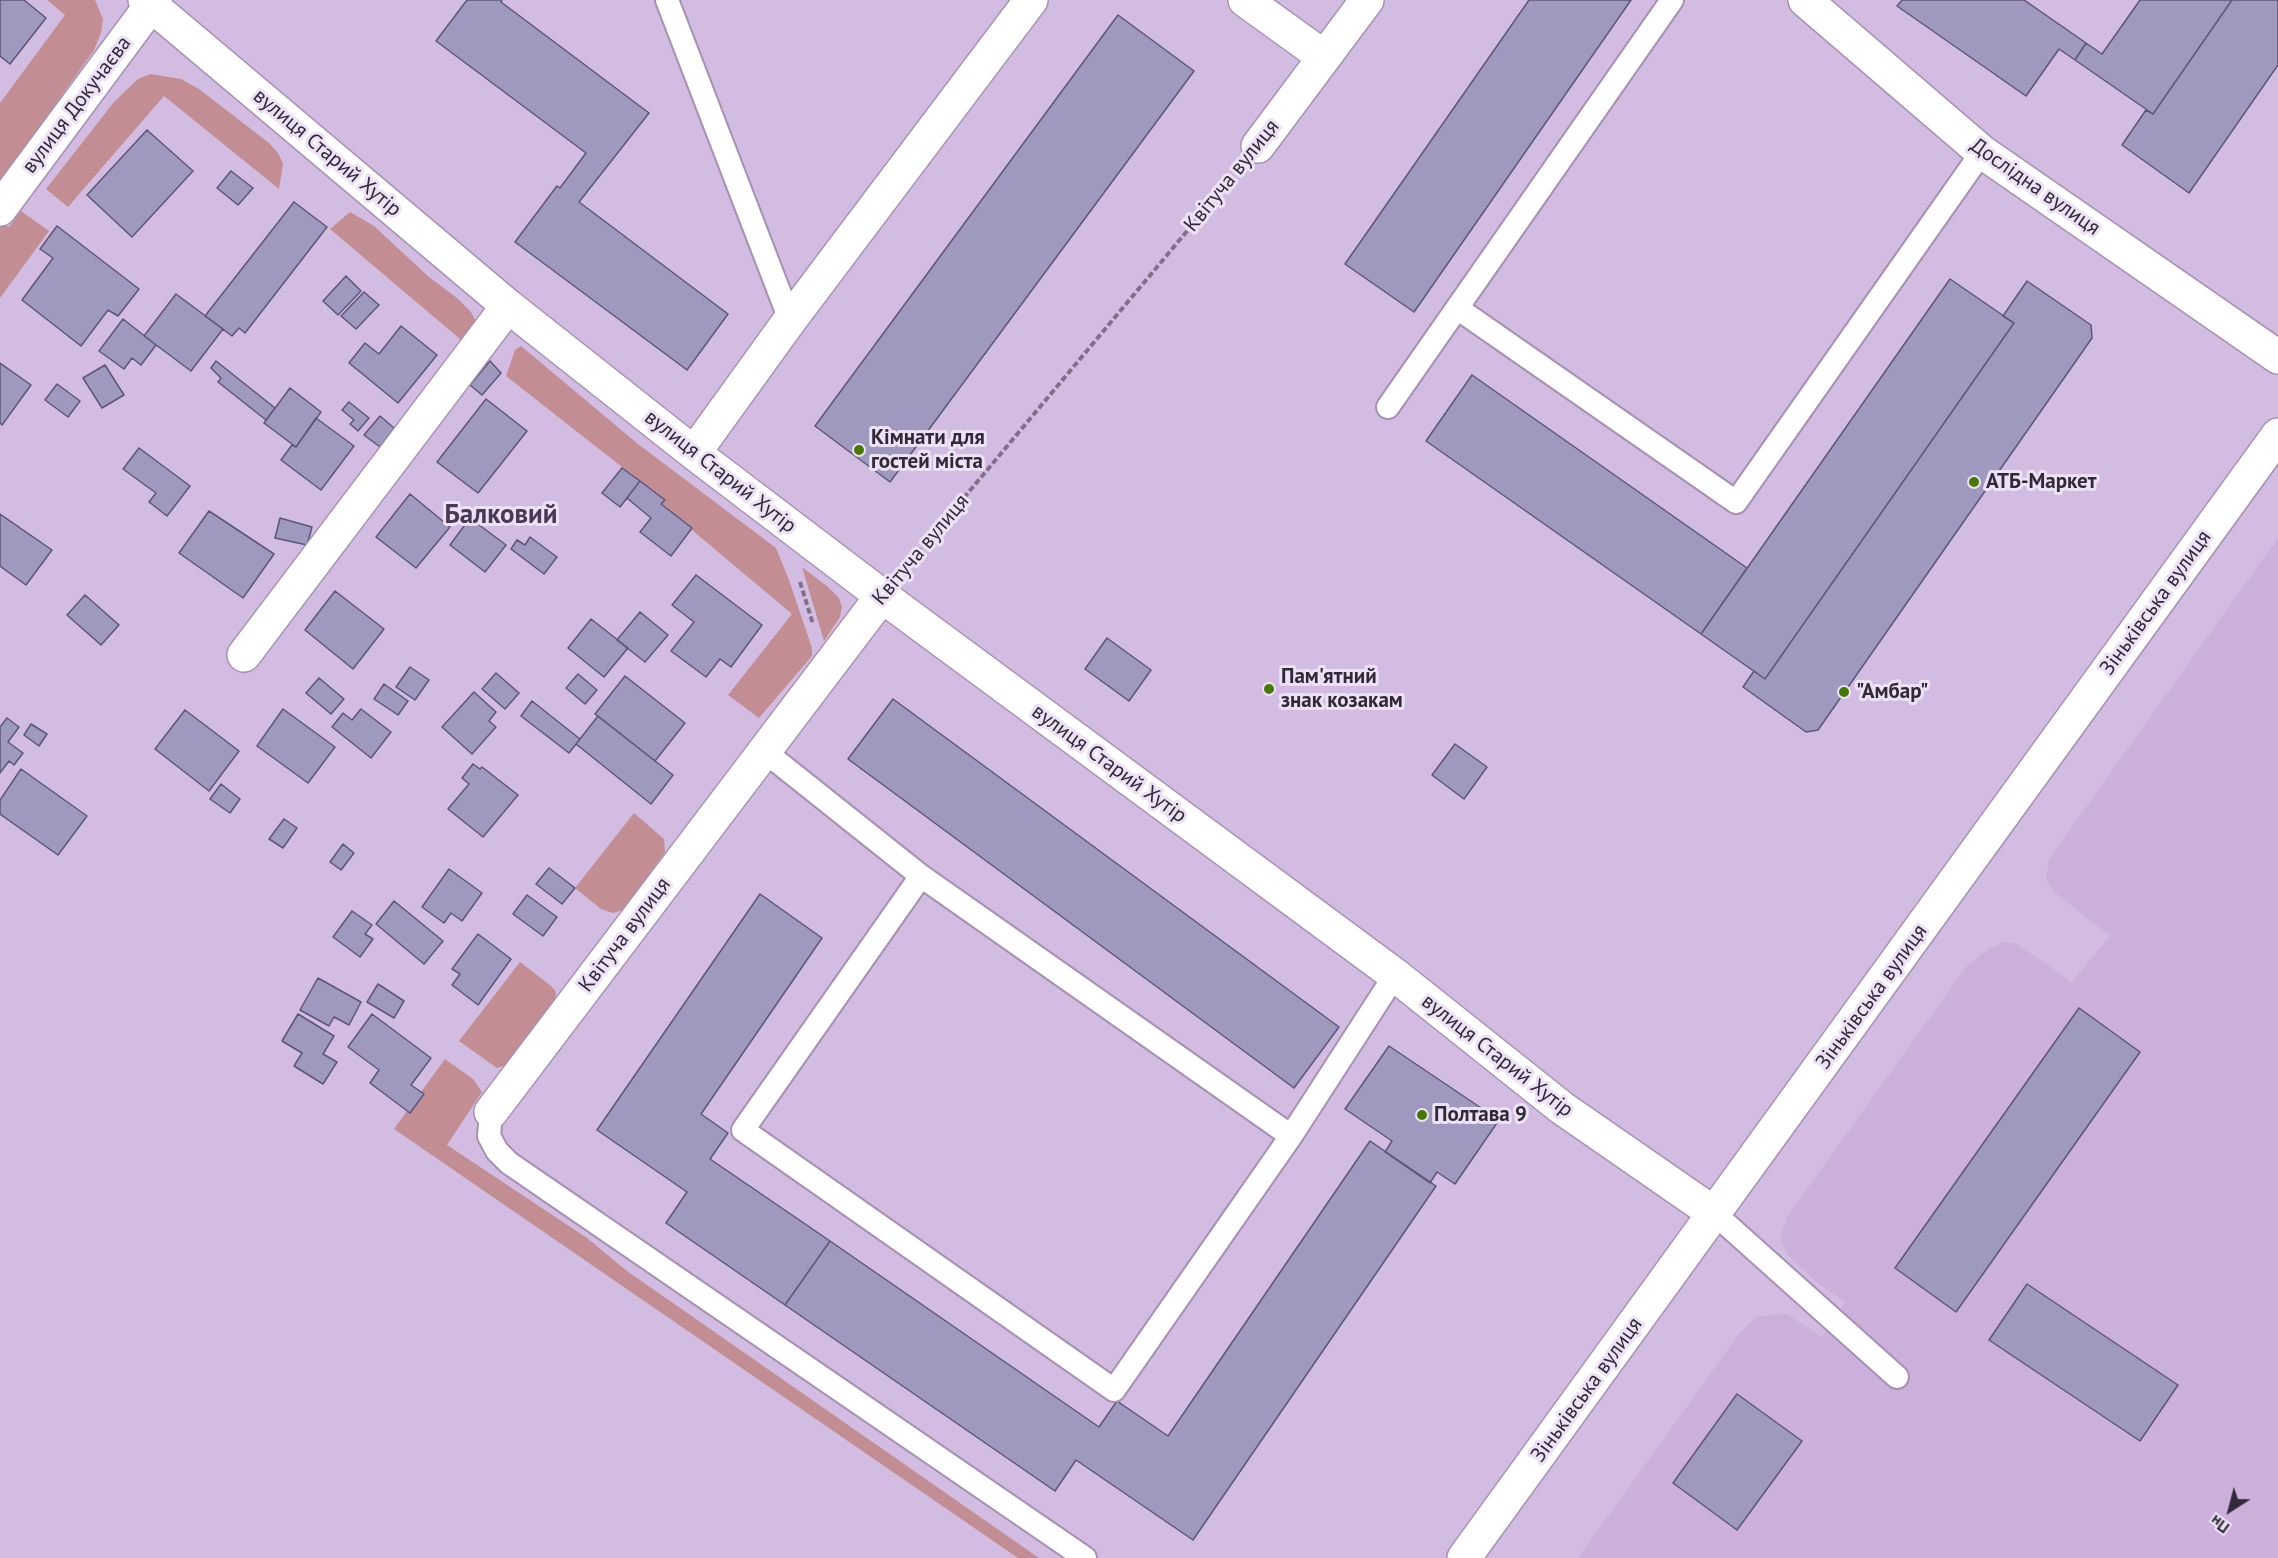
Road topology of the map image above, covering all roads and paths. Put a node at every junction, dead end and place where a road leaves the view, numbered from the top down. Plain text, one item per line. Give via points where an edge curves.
1 (667, 0) edge
2 (1031, 0) edge
3 (1245, 0) edge
4 (1367, 0) edge
5 (1672, 0) edge
6 (1805, 0) edge
7 (150, 2) edge
8 (1324, 57) junction
9 (1258, 146) joint
10 (1982, 152) junction
11 (0, 209) edge
12 (508, 306) junction
13 (1456, 308) junction
14 (790, 320) junction
15 (2278, 357) edge
16 (1388, 407) dead end
17 (2278, 435) edge
18 (694, 453) junction
19 (796, 572) dead end
20 (882, 596) junction
21 (244, 655) dead end
22 (827, 669) junction
23 (764, 751) junction
24 (921, 876) junction
25 (1395, 975) junction
26 (490, 1112) joint
27 (1292, 1136) junction
28 (1715, 1214) junction
29 (1897, 1377) dead end
30 (1085, 1558) edge
31 (1464, 1558) edge

1 - 14 lane
2 - 14 street
3 - 8 street
4 - 8 street, Квітуча вулиця
5 - 13 lane
6 - 10 street, Дослідна вулиця
7 - 11 street, вулиця Докучаєва
7 - 12 street, вулиця Старий Хутір
8 - 9 street, Квітуча вулиця
9 - 20 path, Квітуча вулиця
10 - 13 lane via 1736,502
10 - 15 street, Дослідна вулиця
12 - 18 street, вулиця Старий Хутір
12 - 21 street
13 - 16 lane
14 - 18 street
17 - 28 street, Зіньківська вулиця
18 - 20 street, вулиця Старий Хутір
19 - 22 path
20 - 22 street, Квітуча вулиця
20 - 25 street, вулиця Старий Хутір
22 - 23 street, Квітуча вулиця
23 - 24 lane
23 - 26 street, Квітуча вулиця
24 - 27 lane
24 - 27 lane via 743,1130 1114,1390
25 - 27 lane
25 - 28 street, вулиця Старий Хутір via 1562,1108
26 - 30 lane via 489,1136 509,1163
28 - 29 lane
28 - 31 street, Зіньківська вулиця

